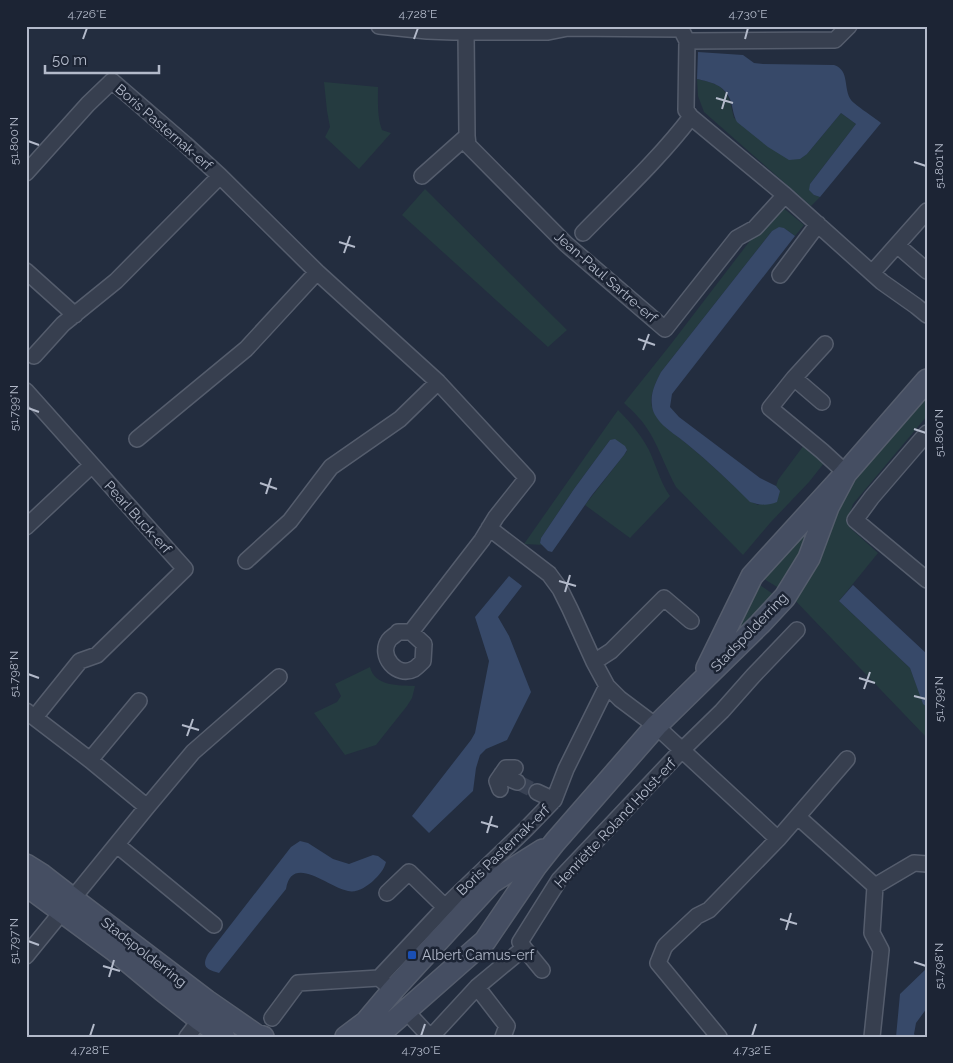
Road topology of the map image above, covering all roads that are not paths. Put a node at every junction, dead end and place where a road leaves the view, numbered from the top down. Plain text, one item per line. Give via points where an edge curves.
1 (379, 26) edge
2 (850, 26) edge
3 (561, 28) edge
4 (427, 29) edge
5 (466, 32) junction
6 (687, 42) junction
7 (690, 117) junction
8 (467, 136) junction
9 (26, 173) edge
10 (220, 176) junction
11 (422, 176) dead end
12 (785, 194) junction
13 (927, 211) edge
14 (818, 224) junction
15 (583, 233) dead end
16 (897, 245) junction
17 (26, 271) edge
18 (927, 271) edge
19 (316, 272) junction
20 (872, 273) junction
21 (780, 275) dead end
22 (75, 315) junction
23 (927, 315) edge
24 (825, 344) dead end
25 (34, 356) dead end
26 (794, 378) junction
27 (927, 380) edge
28 (438, 382) junction
29 (26, 391) edge
30 (822, 402) dead end
31 (927, 434) edge
32 (137, 439) dead end
33 (92, 465) junction
34 (846, 473) junction
35 (26, 527) edge
36 (489, 528) junction
37 (246, 561) dead end
38 (927, 580) edge
39 (691, 621) dead end
40 (797, 630) dead end
41 (411, 632) dead end
42 (594, 662) junction
43 (279, 677) dead end
44 (700, 682) junction
45 (608, 686) junction
46 (139, 700) dead end
47 (31, 714) edge
48 (656, 726) junction
49 (681, 751) junction
50 (847, 759) dead end
51 (90, 760) junction
52 (516, 775) tunnel mouth
53 (500, 782) dead end
54 (537, 792) tunnel mouth
55 (554, 800) junction
56 (147, 807) junction
57 (798, 817) junction
58 (778, 839) junction
59 (556, 842) junction
60 (117, 845) junction
61 (927, 864) edge
62 (26, 865) edge
63 (26, 885) edge
64 (876, 886) junction
65 (387, 893) dead end
66 (448, 903) junction
67 (68, 905) junction
68 (214, 924) dead end
69 (524, 948) junction
70 (26, 956) edge
71 (542, 970) dead end
72 (386, 984) junction
73 (477, 988) junction
74 (406, 1011) junction
75 (200, 1020) junction
76 (268, 1027) edge
77 (187, 1037) edge
78 (224, 1037) edge
79 (346, 1037) edge
80 (376, 1037) edge
81 (430, 1037) edge
82 (503, 1037) edge
83 (719, 1037) edge
84 (872, 1037) edge

1 - 4 street
2 - 6 street via 835,40
3 - 5 street via 548,32
3 - 6 street via 681,29
4 - 5 street
5 - 8 street
6 - 7 street via 686,110
7 - 12 street
7 - 15 street, Jean-Paul Sartre-erf via 678,135
8 - 11 street
8 - 12 street, Jean-Paul Sartre-erf via 468,145 566,244 665,329 737,238 755,228
9 - 10 street, Boris Pasternak-erf via 112,81
10 - 19 street, Boris Pasternak-erf
10 - 22 street, Boris Pasternak-erf via 116,281
12 - 14 street
13 - 16 street
14 - 20 street
14 - 21 street
16 - 18 street
16 - 20 street
17 - 22 street
19 - 28 street, Boris Pasternak-erf
19 - 32 street via 246,349
20 - 23 street
22 - 25 street, Boris Pasternak-erf
24 - 26 street
26 - 30 street
26 - 34 street via 770,408
27 - 34 street, Stadspolderring
28 - 36 street, Boris Pasternak-erf via 527,478
28 - 37 street via 400,419 331,466 290,521
29 - 33 street, Pearl Buck-erf
31 - 38 street via 855,520
33 - 35 street
33 - 47 street, Pearl Buck-erf via 185,569 97,655 80,661
34 - 44 street, Stadspolderring via 752,576
34 - 44 street, Stadspolderring via 826,511 809,558 785,597
36 - 41 street, Boris Pasternak-erf
36 - 42 street via 549,574 560,589
39 - 42 street via 664,598 611,651
40 - 49 street, Henriëtte Roland Holst-erf via 722,712
42 - 45 street
43 - 56 street via 194,752
44 - 48 street, Stadspolderring
45 - 48 street
45 - 55 street, Boris Pasternak-erf via 566,768
46 - 51 street
47 - 51 street
48 - 49 street, Henriëtte Roland Holst-erf
48 - 59 street, Stadspolderring
49 - 58 street, Henriëtte Roland Holst-erf
49 - 69 street, Henriëtte Roland Holst-erf via 560,880 520,942
50 - 57 street
51 - 56 street
52 - 53 street via 506,768
54 - 55 street, Boris Pasternak-erf
55 - 66 street, Boris Pasternak-erf
56 - 60 street
57 - 58 street
57 - 64 street
58 - 83 street via 708,910 697,916 664,948 658,963
59 - 72 street, Stadspolderring via 492,882
59 - 74 street, Stadspolderring via 486,941
60 - 67 street
60 - 68 street
61 - 64 street via 914,863
62 - 67 street, Stadspolderring via 42,875
63 - 67 street, Stadspolderring
64 - 84 street via 872,933 880,950
65 - 66 street via 409,872
66 - 72 street
67 - 70 street
67 - 75 street, Stadspolderring via 114,950
67 - 76 street, Stadspolderring via 256,1034
69 - 71 street
69 - 73 street
72 - 76 street via 298,983
72 - 79 street, Stadspolderring via 366,1022
73 - 81 street
73 - 82 street via 507,1026
74 - 80 street, Stadspolderring
74 - 81 street
75 - 77 street
75 - 78 street, Stadspolderring

